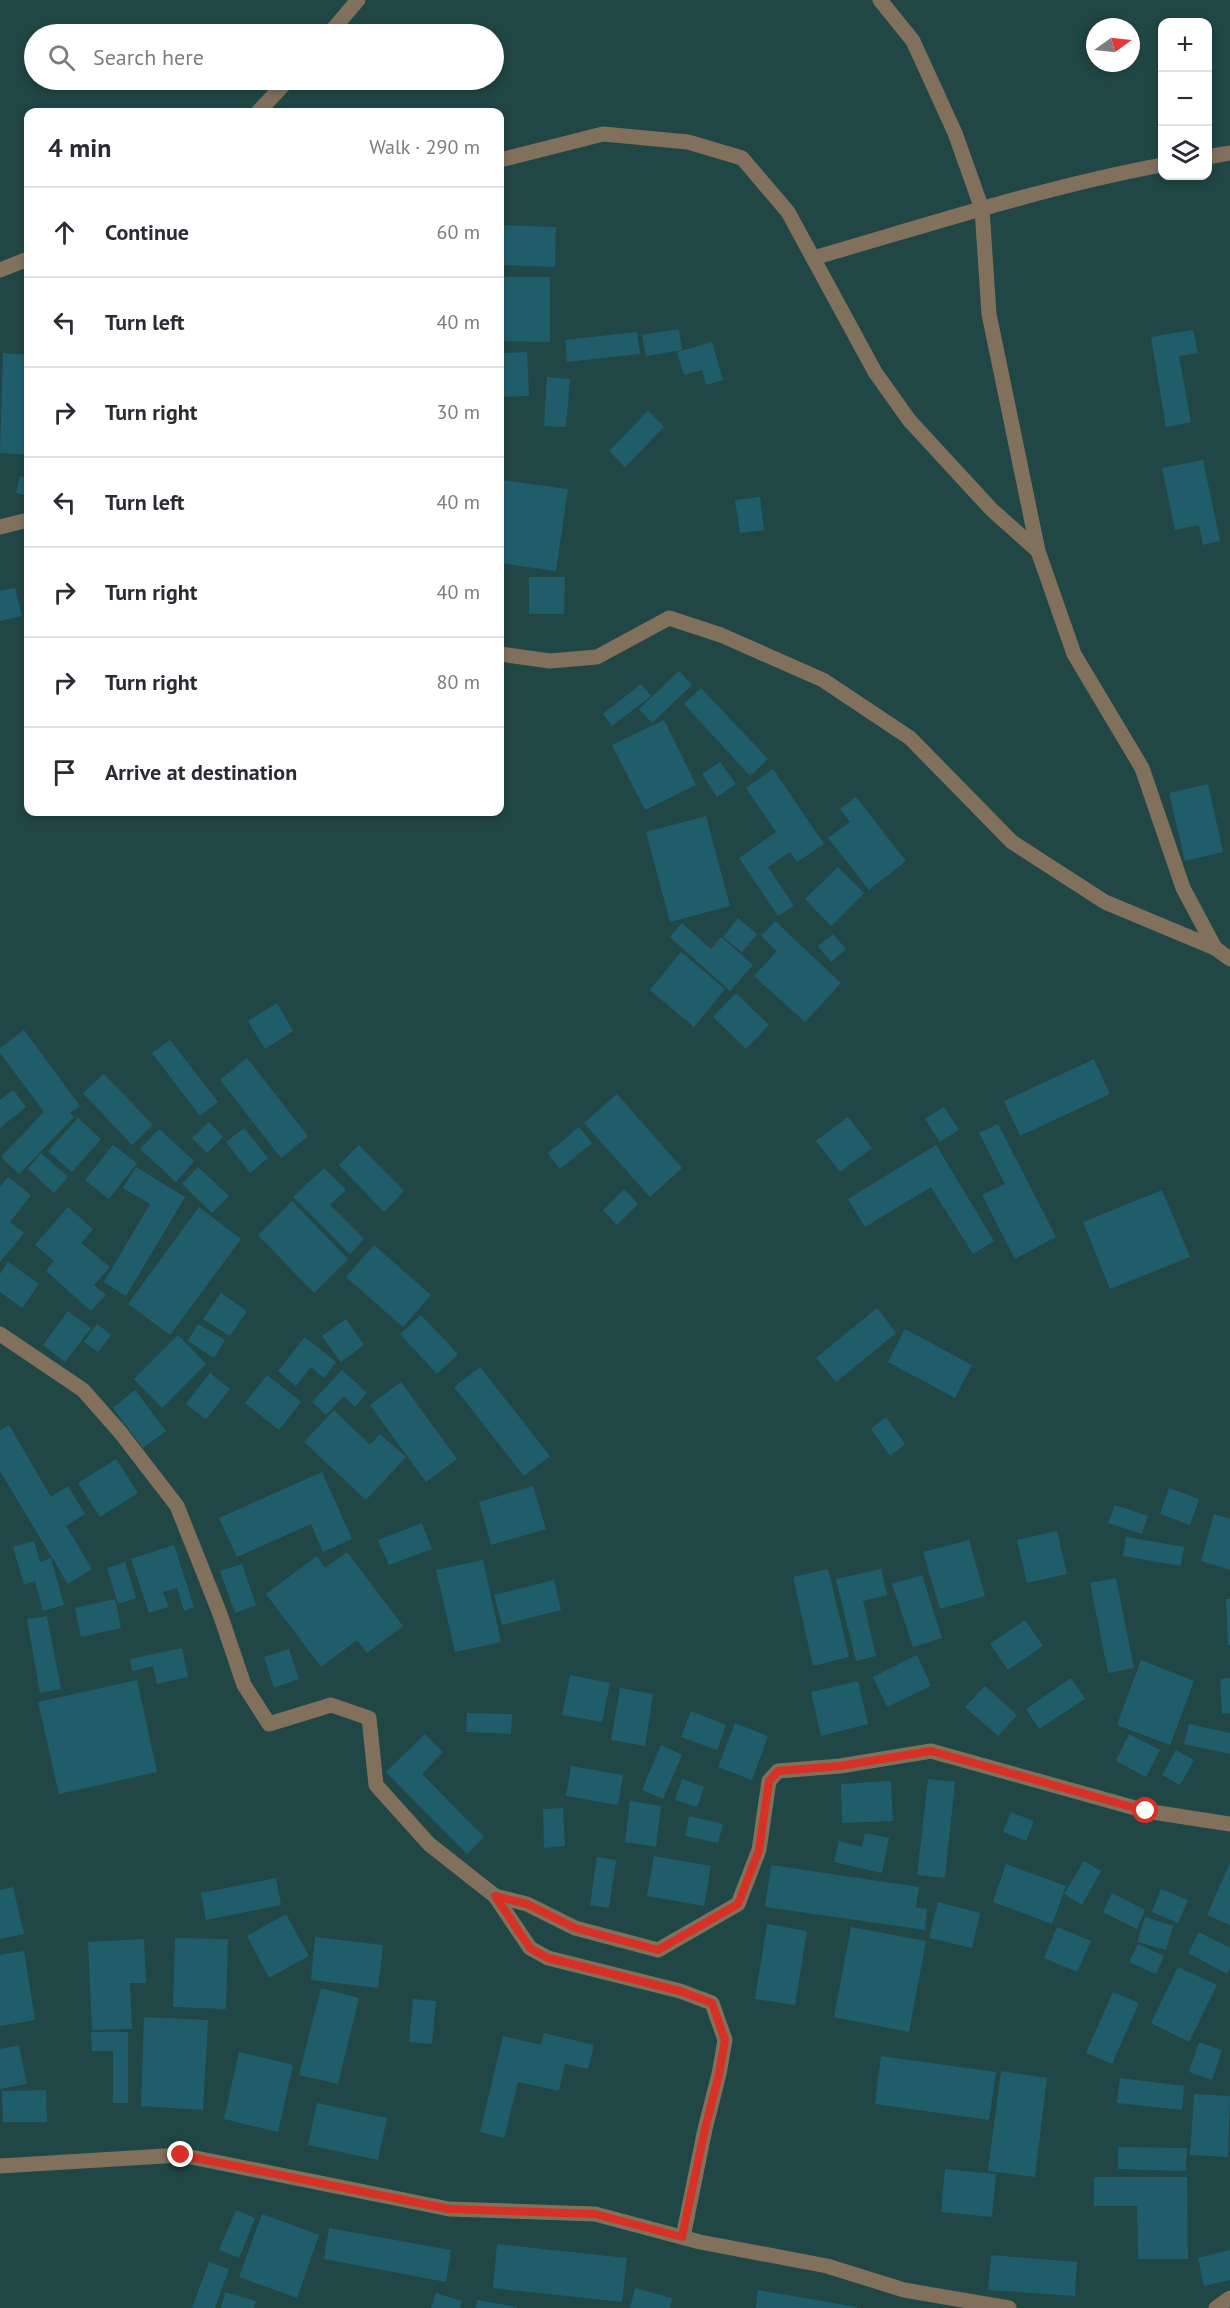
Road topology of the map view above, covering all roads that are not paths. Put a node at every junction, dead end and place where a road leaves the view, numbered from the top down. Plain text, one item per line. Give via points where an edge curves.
1 (358, 0) edge
2 (880, 0) edge
3 (338, 24) edge
4 (279, 90) edge
5 (262, 108) edge
6 (1230, 153) edge
7 (1212, 156) edge
8 (504, 159) edge
9 (1158, 166) edge
10 (982, 209) junction
11 (813, 258) junction
12 (24, 261) edge
13 (0, 270) edge
14 (24, 521) edge
15 (0, 526) edge
16 (1038, 551) junction
17 (504, 655) edge
18 (1215, 948) junction
19 (1230, 958) edge
20 (0, 1334) edge
21 (1230, 1824) edge
22 (495, 1896) junction
23 (0, 2166) edge
24 (682, 2237) junction
25 (1230, 2298) edge
26 (1009, 2308) edge
27 (1216, 2308) edge

1 - 3 street
2 - 10 street via 913,41 956,133
4 - 5 street
6 - 7 street
8 - 11 street via 603,135 688,142 742,158 788,212
9 - 10 street
10 - 11 street
10 - 16 street via 988,314
11 - 16 street via 875,372 909,420 992,510
12 - 13 street
14 - 15 street
16 - 18 street via 1074,654 1142,768 1183,888
17 - 18 street via 550,661 597,657 669,618 721,635 823,680 910,738 1012,842 1105,902
18 - 19 street
20 - 22 street via 83,1390 177,1506 244,1685 269,1724 331,1705 369,1718 376,1785 429,1844
21 - 22 street via 1146,1811 931,1751 840,1766 778,1771 769,1781 759,1850 738,1904 658,1950 575,1928 527,1904
22 - 24 street via 530,1948 548,1958 680,1991 712,2003 725,2040
23 - 24 street via 181,2155 449,2209 595,2214
24 - 26 street via 827,2266 904,2290
25 - 27 street

